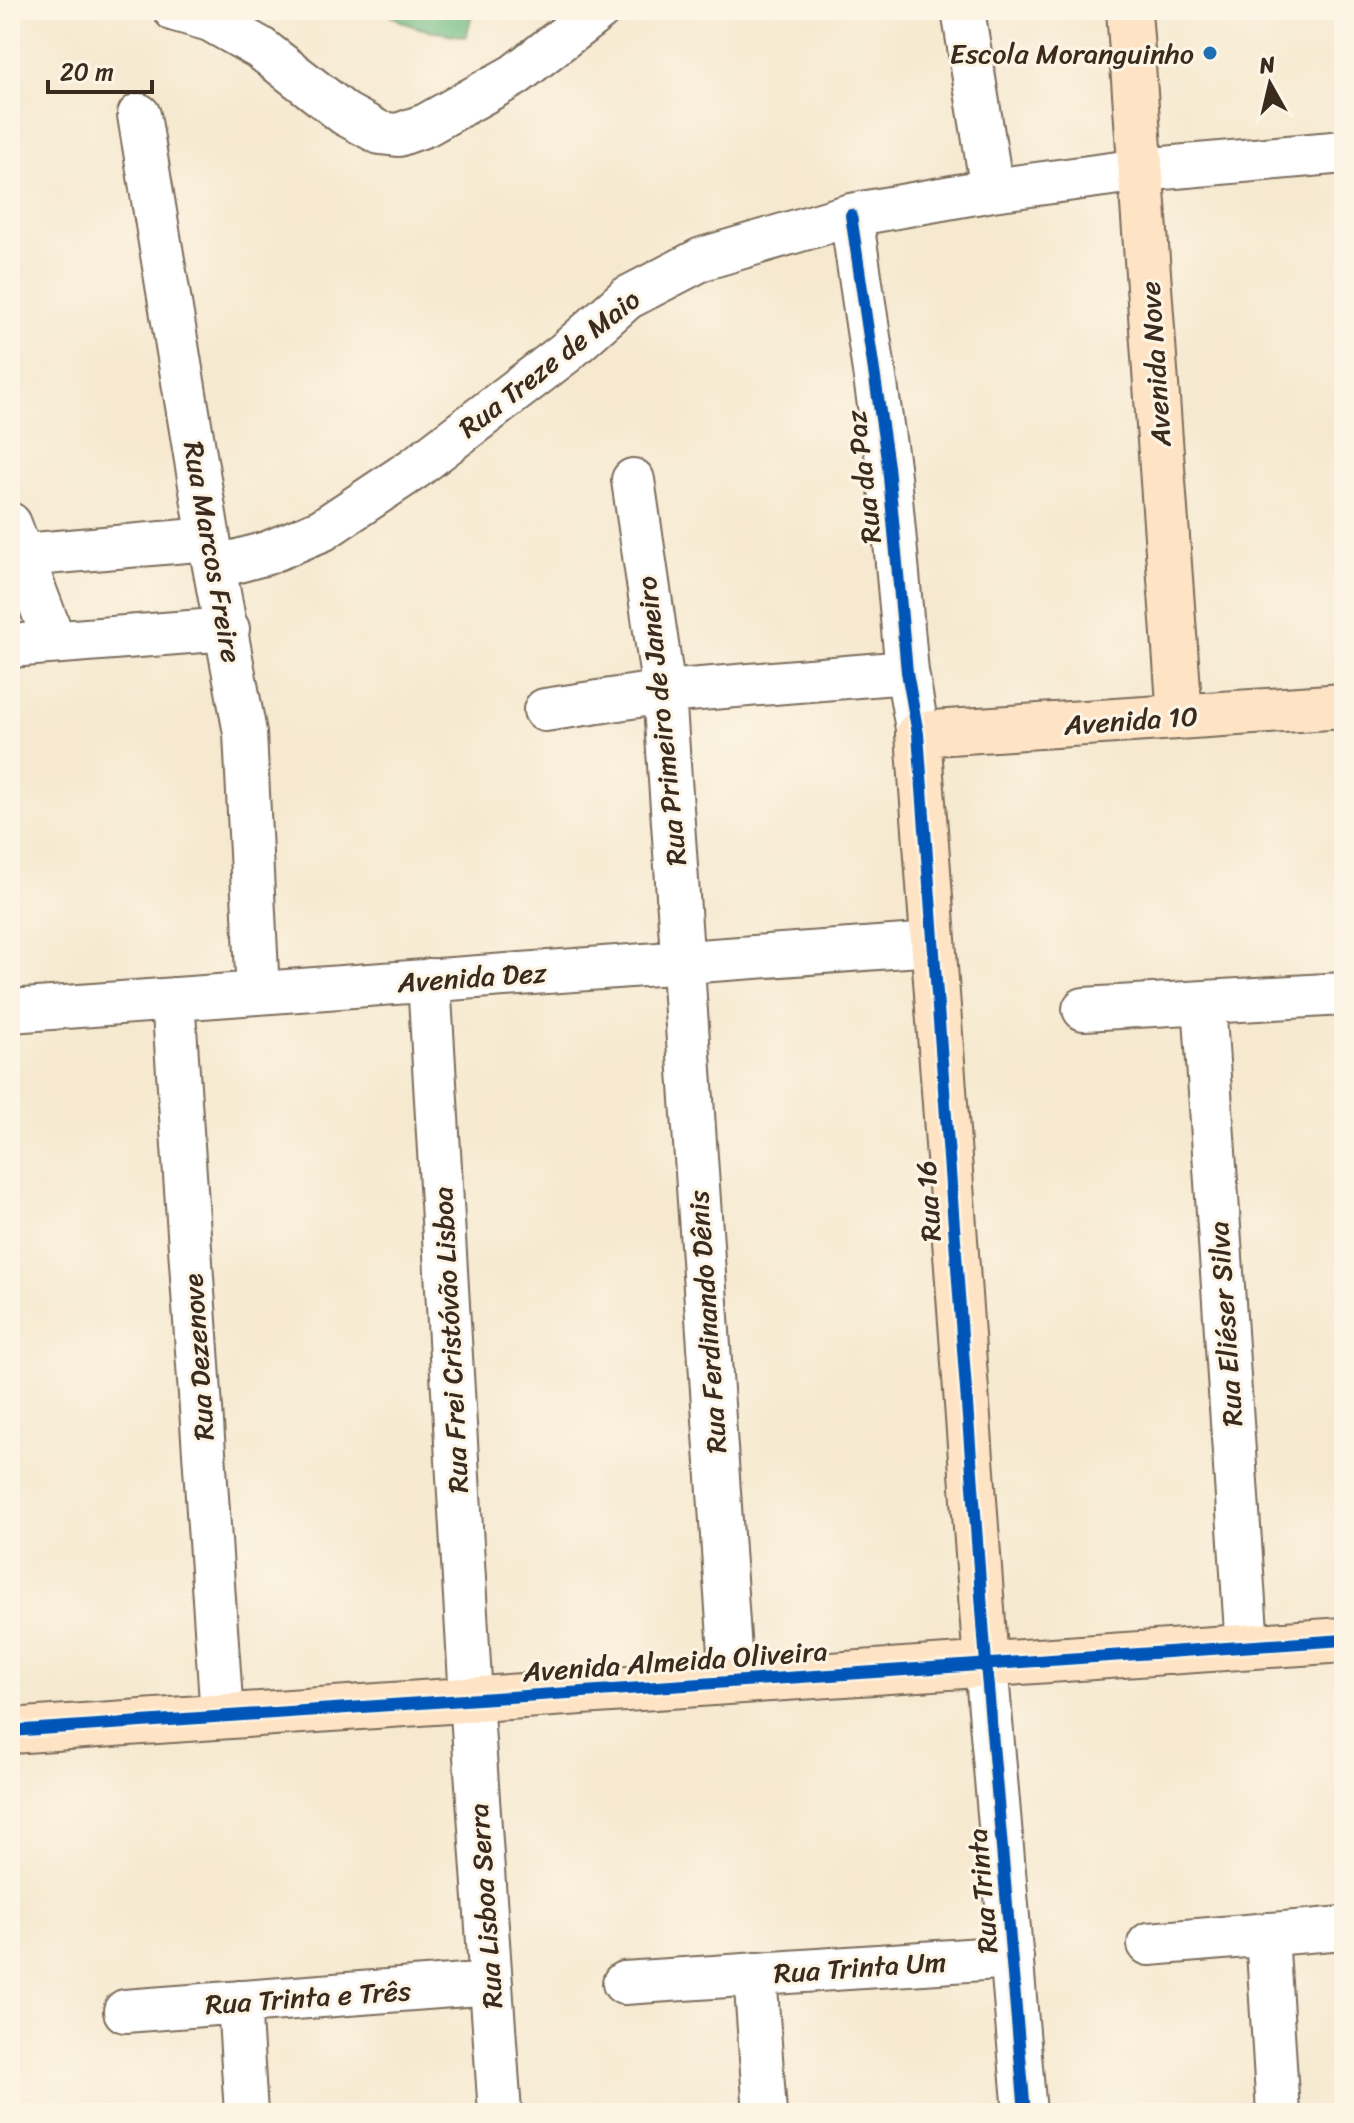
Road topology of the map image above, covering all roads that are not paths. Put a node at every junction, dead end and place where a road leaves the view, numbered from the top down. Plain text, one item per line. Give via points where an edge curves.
1 (175, 10) edge
2 (599, 10) edge
3 (963, 10) edge
4 (1129, 10) edge
5 (139, 115) dead end
6 (1344, 152) edge
7 (1141, 170) junction
8 (992, 190) junction
9 (851, 215) junction
10 (633, 480) dead end
11 (16, 539) edge
12 (213, 553) junction
13 (228, 629) junction
14 (54, 641) junction
15 (10, 646) edge
16 (907, 672) junction
17 (664, 692) junction
18 (1344, 706) edge
19 (545, 710) dead end
20 (1180, 717) junction
21 (918, 734) junction
22 (933, 944) junction
23 (683, 962) junction
24 (429, 980) junction
25 (258, 993) junction
26 (1344, 994) edge
27 (173, 999) junction
28 (1204, 1002) junction
29 (1084, 1009) dead end
30 (10, 1011) edge
31 (1344, 1640) edge
32 (1247, 1647) junction
33 (986, 1664) junction
34 (732, 1681) junction
35 (471, 1699) junction
36 (222, 1716) junction
37 (10, 1731) edge
38 (1344, 1928) edge
39 (1267, 1934) junction
40 (1149, 1944) dead end
41 (1012, 1957) junction
42 (755, 1974) junction
43 (491, 1983) junction
44 (624, 1983) dead end
45 (239, 2002) junction
46 (125, 2011) dead end
47 (246, 2113) edge
48 (500, 2113) edge
49 (765, 2113) edge
50 (1025, 2113) edge
51 (1278, 2113) edge

1 - 2 street via 223,27 260,48 345,114 380,133 398,135 515,75
3 - 8 street
4 - 7 street, Avenida Nove
5 - 12 street, Rua Marcos Freire
6 - 7 street, Rua Treze de Maio
7 - 8 street, Rua Treze de Maio
7 - 20 street, Avenida Nove
8 - 9 street, Rua Treze de Maio
9 - 12 street, Rua Treze de Maio via 702,259 659,279 627,298 565,353 415,468 322,530 267,553
9 - 16 street, Rua da Paz via 888,466
10 - 17 street, Rua Primeiro de Janeiro
11 - 12 street, Rua Treze de Maio
11 - 14 street
12 - 13 street, Rua Marcos Freire
13 - 14 street
13 - 25 street, Rua Marcos Freire via 245,733
14 - 15 street
16 - 17 street
16 - 21 street, Rua da Paz
17 - 19 street
17 - 23 street, Rua Primeiro de Janeiro
18 - 20 street, Avenida 10
20 - 21 street, Avenida 10
21 - 22 street, Rua 16
22 - 23 street, Avenida Dez
22 - 33 street, Rua 16
23 - 24 street, Avenida Dez
23 - 34 street, Rua Ferdinando Dênis
24 - 25 street, Avenida Dez
24 - 35 street, Rua Frei Cristóvão Lisboa
25 - 27 street, Avenida Dez
26 - 28 street
27 - 30 street, Avenida Dez
27 - 36 street, Rua Dezenove
28 - 29 street
28 - 32 street, Rua Eliéser Silva
31 - 32 street, Avenida Almeida Oliveira
32 - 33 street, Avenida Almeida Oliveira
33 - 34 street, Avenida Almeida Oliveira
33 - 41 street, Rua Trinta
34 - 35 street, Avenida Almeida Oliveira
35 - 36 street, Avenida Almeida Oliveira
35 - 43 street, Rua Lisboa Serra
36 - 37 street, Avenida Almeida Oliveira
38 - 39 street
39 - 40 street
39 - 51 street
41 - 42 street, Rua Trinta Um
41 - 50 street, Rua Trinta
42 - 44 street, Rua Trinta Um
42 - 49 street, Rua Trinta Um
43 - 45 street, Rua Trinta e Três
43 - 48 street, Rua Lisboa Serra
45 - 46 street, Rua Trinta e Três
45 - 47 street

